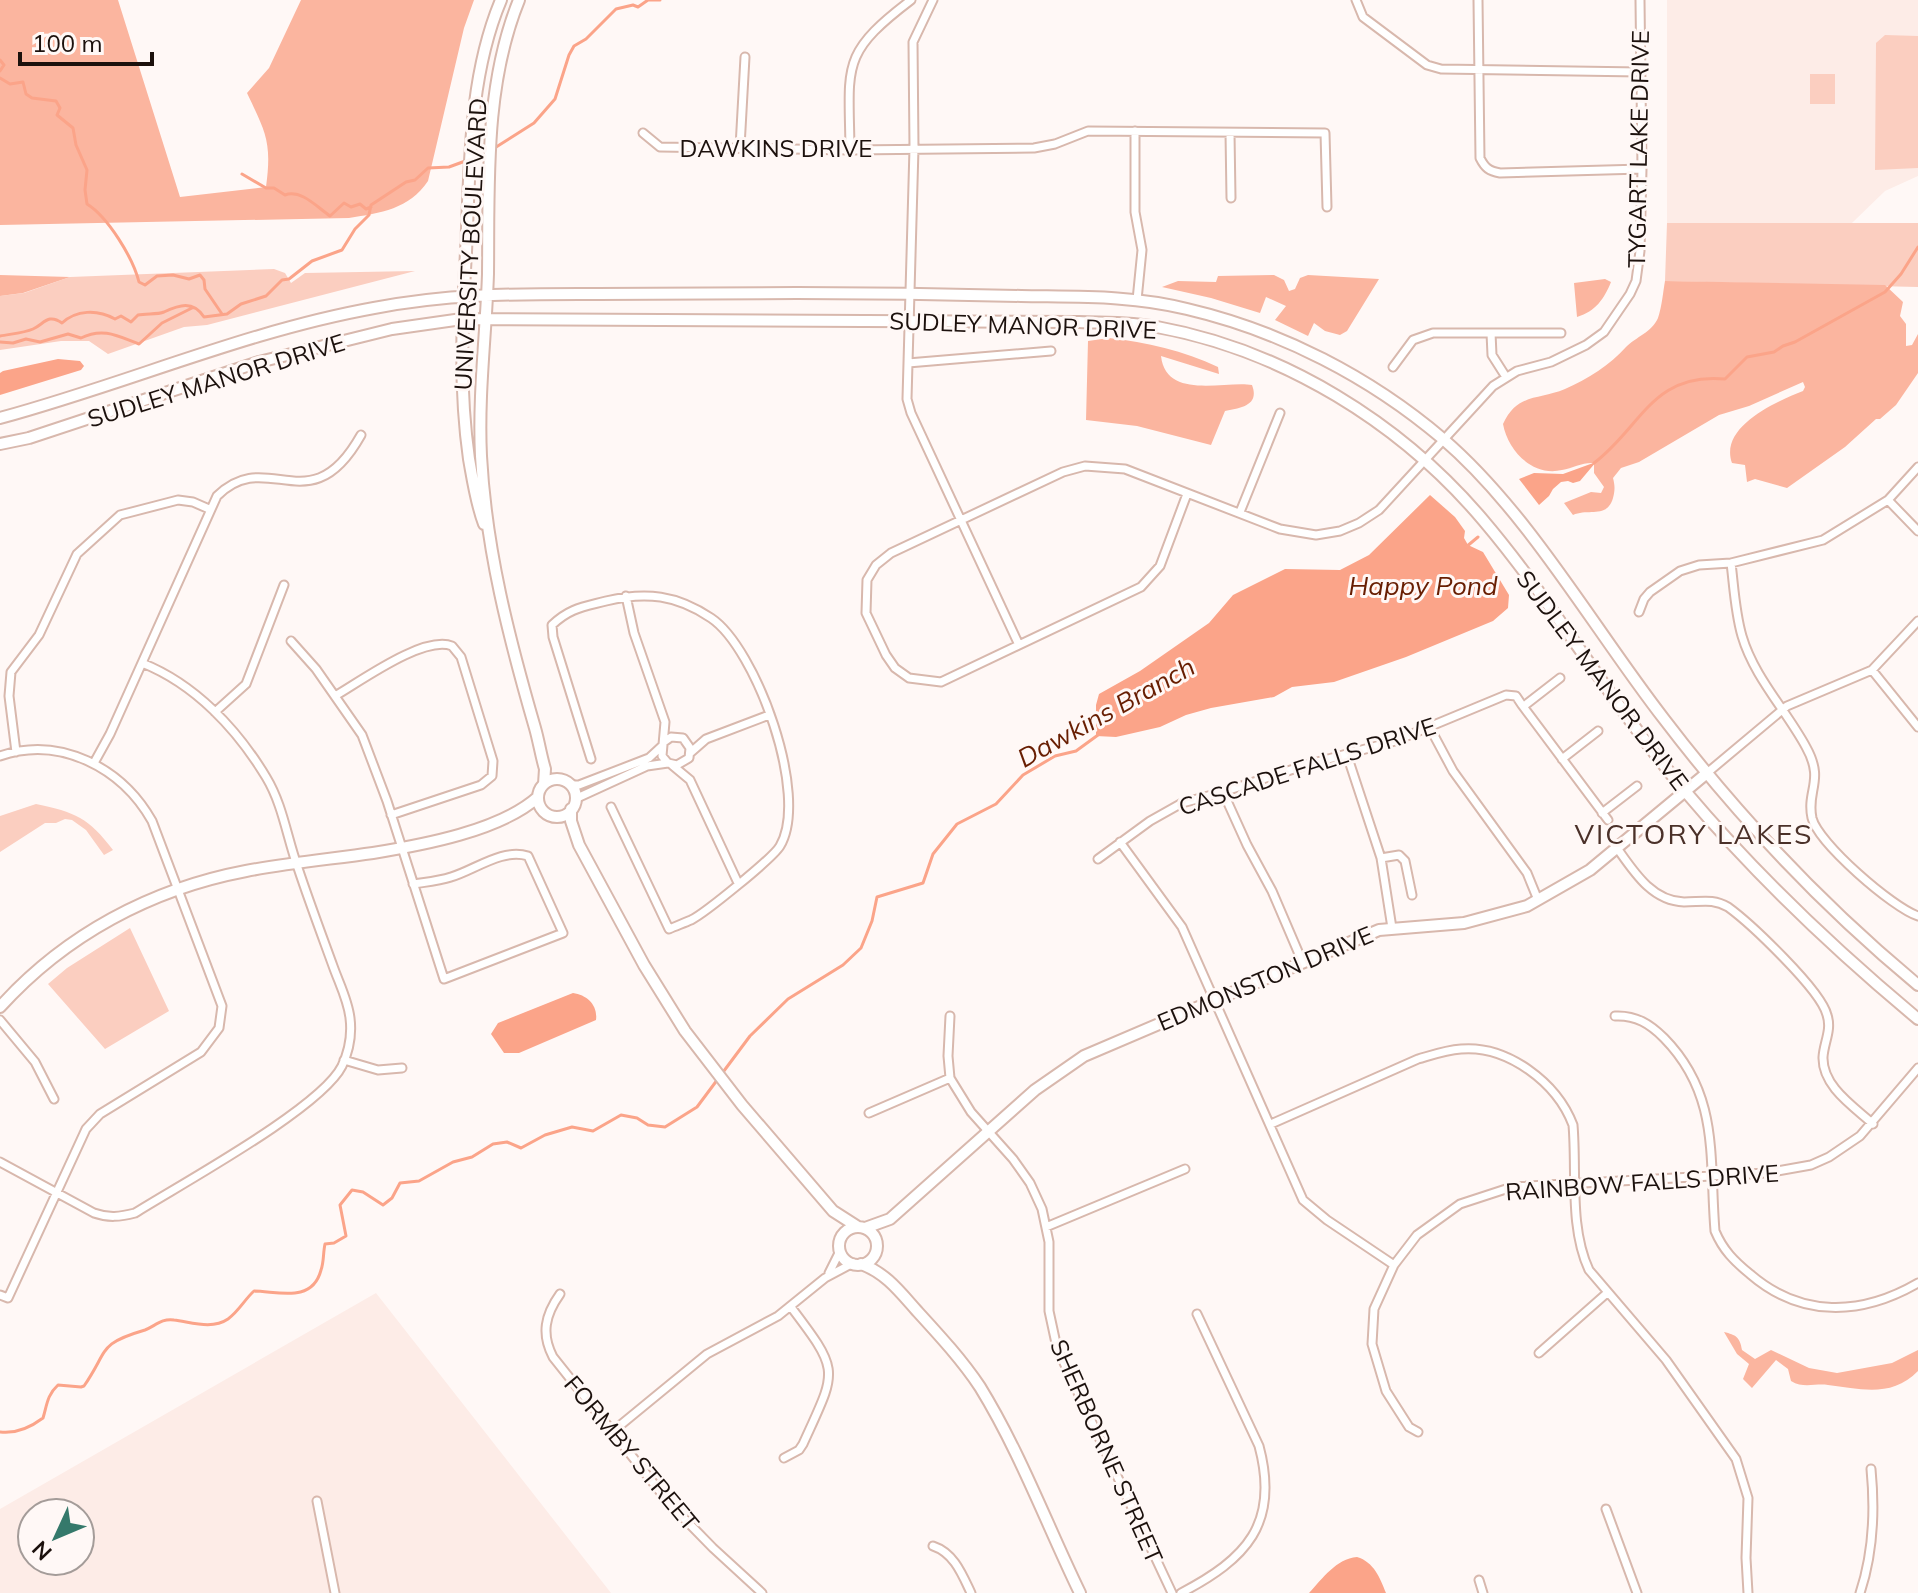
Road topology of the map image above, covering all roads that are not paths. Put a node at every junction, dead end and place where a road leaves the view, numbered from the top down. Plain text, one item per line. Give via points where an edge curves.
1 (501, 0) edge
2 (519, 0) edge
3 (911, 0) edge
4 (933, 0) edge
5 (1356, 0) edge
6 (1478, 0) edge
7 (1640, 0) edge
8 (745, 57) dead end
9 (1479, 70) junction
10 (1640, 72) junction
11 (1135, 131) junction
12 (643, 133) dead end
13 (1230, 133) junction
14 (740, 147) junction
15 (914, 148) junction
16 (850, 150) junction
17 (1642, 169) junction
18 (1231, 198) dead end
19 (1327, 207) dead end
20 (909, 293) junction
21 (486, 294) junction
22 (464, 295) junction
23 (1137, 300) junction
24 (485, 318) junction
25 (462, 319) junction
26 (908, 320) junction
27 (1491, 333) junction
28 (1561, 333) dead end
29 (1051, 351) dead end
30 (908, 363) junction
31 (1393, 367) dead end
32 (1506, 377) junction
33 (1280, 413) dead end
34 (0, 418) edge
35 (361, 435) dead end
36 (1444, 440) junction
37 (0, 444) edge
38 (1426, 460) junction
39 (1918, 467) edge
40 (1187, 494) junction
41 (1888, 500) junction
42 (209, 509) junction
43 (1240, 512) junction
44 (961, 520) junction
45 (1918, 531) edge
46 (489, 537) junction
47 (1731, 563) junction
48 (284, 585) dead end
49 (626, 596) junction
50 (1639, 612) dead end
51 (1918, 621) edge
52 (291, 641) dead end
53 (1019, 645) junction
54 (142, 663) junction
55 (1872, 670) junction
56 (1560, 678) dead end
57 (335, 696) junction
58 (1524, 706) junction
59 (1782, 710) junction
60 (215, 712) junction
61 (769, 715) junction
62 (665, 722) junction
63 (1918, 727) edge
64 (1430, 728) junction
65 (1598, 731) dead end
66 (536, 732) junction
67 (681, 737) junction
68 (706, 739) junction
69 (663, 744) junction
70 (16, 752) junction
71 (690, 755) junction
72 (1347, 755) junction
73 (0, 756) edge
74 (591, 759) dead end
75 (1562, 759) junction
76 (94, 763) junction
77 (670, 764) junction
78 (1707, 773) junction
79 (690, 780) junction
80 (567, 783) junction
81 (544, 784) junction
82 (1637, 786) dead end
83 (1685, 791) junction
84 (1223, 792) junction
85 (538, 797) junction
86 (573, 804) junction
87 (611, 807) dead end
88 (391, 815) junction
89 (513, 815) junction
90 (549, 815) junction
91 (1120, 842) junction
92 (579, 845) junction
93 (402, 848) junction
94 (1617, 848) junction
95 (1381, 858) junction
96 (1098, 859) dead end
97 (296, 864) junction
98 (738, 883) junction
99 (413, 884) junction
100 (179, 889) junction
101 (1412, 895) dead end
102 (1538, 900) junction
103 (1918, 916) edge
104 (1392, 928) junction
105 (1302, 961) junction
106 (1918, 985) edge
107 (1214, 999) junction
108 (0, 1007) edge
109 (950, 1016) dead end
110 (1615, 1016) dead end
111 (1918, 1019) edge
112 (0, 1020) edge
113 (344, 1060) junction
114 (402, 1068) dead end
115 (1918, 1068) edge
116 (950, 1078) junction
117 (54, 1099) dead end
118 (869, 1113) dead end
119 (1271, 1124) junction
120 (1873, 1124) junction
121 (988, 1133) junction
122 (0, 1162) edge
123 (1185, 1169) dead end
124 (1712, 1175) junction
125 (1576, 1184) junction
126 (58, 1194) junction
127 (833, 1211) junction
128 (890, 1219) junction
129 (1046, 1227) junction
130 (862, 1228) junction
131 (842, 1237) junction
132 (876, 1247) junction
133 (840, 1251) junction
134 (857, 1264) junction
135 (1394, 1265) junction
136 (825, 1278) junction
137 (889, 1280) junction
138 (1918, 1283) edge
139 (1607, 1293) junction
140 (560, 1294) dead end
141 (4, 1297) edge
142 (791, 1307) junction
143 (1197, 1314) dead end
144 (1539, 1353) dead end
145 (612, 1432) junction
146 (1418, 1432) dead end
147 (784, 1458) dead end
148 (1871, 1469) dead end
149 (317, 1501) dead end
150 (1606, 1509) dead end
151 (933, 1546) dead end
152 (1479, 1580) dead end
153 (335, 1593) edge
154 (762, 1593) edge
155 (971, 1593) edge
156 (1080, 1593) edge
157 (1172, 1593) edge
158 (1181, 1593) edge
159 (1483, 1593) edge
160 (1637, 1593) edge
161 (1748, 1593) edge
162 (1860, 1593) edge

1 - 22 main road, UNIVERSITY BOULEVARD via 476,89
2 - 21 main road, UNIVERSITY BOULEVARD via 496,85
3 - 16 street via 880,23 855,54 849,80
4 - 15 street via 913,42
5 - 9 street via 1363,17 1427,65
6 - 9 street
7 - 10 street, TYGART LAKE DRIVE
8 - 14 street
9 - 10 street
9 - 17 street via 1480,158 1490,171
10 - 17 street, TYGART LAKE DRIVE
11 - 13 street, DAWKINS DRIVE
11 - 15 street, DAWKINS DRIVE via 1088,131 1034,148
11 - 23 street via 1135,212 1142,250
12 - 14 street, DAWKINS DRIVE via 660,147
13 - 18 street
13 - 19 street, DAWKINS DRIVE via 1325,133
14 - 16 street, DAWKINS DRIVE
15 - 16 street, DAWKINS DRIVE
15 - 20 street
17 - 32 street, TYGART LAKE DRIVE via 1639,264 1624,306 1586,345
20 - 21 main road, SUDLEY MANOR DRIVE
20 - 23 main road, SUDLEY MANOR DRIVE
20 - 26 street
21 - 22 main road, SUDLEY MANOR DRIVE
21 - 24 main road, UNIVERSITY BOULEVARD
22 - 25 main road, UNIVERSITY BOULEVARD
22 - 34 main road, SUDLEY MANOR DRIVE via 299,324
23 - 36 main road, SUDLEY MANOR DRIVE via 1186,308 1312,352
24 - 25 main road, SUDLEY MANOR DRIVE
24 - 26 main road, SUDLEY MANOR DRIVE
24 - 46 main road, UNIVERSITY BOULEVARD via 480,408
25 - 37 main road, SUDLEY MANOR DRIVE via 392,329 259,362
25 - 46 main road, UNIVERSITY BOULEVARD via 465,429 478,507
26 - 30 street
26 - 38 main road, SUDLEY MANOR DRIVE via 1122,323 1204,338 1321,388
27 - 28 street
27 - 31 street via 1422,335
27 - 32 street via 1492,355
29 - 30 street
30 - 44 street via 911,413
32 - 36 street, TYGART LAKE DRIVE
33 - 43 street
35 - 42 street via 342,464 324,476 305,482 265,476 244,480 225,488
36 - 38 street, TYGART LAKE DRIVE
36 - 78 main road, SUDLEY MANOR DRIVE via 1516,517
38 - 43 street, TYGART LAKE DRIVE via 1379,510 1340,531 1316,535 1280,529
38 - 83 main road, SUDLEY MANOR DRIVE via 1511,555
39 - 41 street
40 - 43 street, TYGART LAKE DRIVE
40 - 44 street, TYGART LAKE DRIVE via 1125,469 1085,466
40 - 53 street via 1160,566 1141,587
41 - 45 street
41 - 47 street via 1823,540
42 - 54 street
42 - 70 street via 178,500 120,515 77,554 39,635 11,672
44 - 53 street
44 - 53 street via 876,565 865,596 876,635 895,668 927,682 960,676
46 - 66 main road, UNIVERSITY BOULEVARD via 510,643
47 - 50 street via 1680,571 1650,592
47 - 59 street via 1742,636
48 - 60 street via 246,684
49 - 61 street via 655,595 712,619 744,655
49 - 62 street
49 - 74 street via 569,610 552,625
51 - 55 street
52 - 57 street
54 - 60 street via 199,695
54 - 76 street
55 - 59 street
55 - 63 street
56 - 58 street
57 - 88 street via 362,735
57 - 88 street via 433,645 452,646 461,657 493,761 492,776 481,785
58 - 64 street, CASCADE FALLS DRIVE via 1516,696 1506,695
58 - 75 street
59 - 78 street
59 - 103 street via 1815,767 1811,809 1819,834 1844,860
60 - 97 street via 266,777
61 - 68 street
61 - 98 street via 785,761 790,813 781,845
62 - 67 street
62 - 69 street
64 - 72 street, CASCADE FALLS DRIVE
64 - 102 street via 1453,771 1527,873
65 - 75 street
66 - 80 main road, UNIVERSITY BOULEVARD via 553,769
66 - 81 main road, UNIVERSITY BOULEVARD
67 - 68 street
67 - 69 street
67 - 71 street via 689,743
68 - 71 street
69 - 77 street via 662,756
69 - 80 street via 644,759 579,785
70 - 73 street
70 - 76 street via 65,753
71 - 77 street via 681,764
71 - 79 street
72 - 84 street, CASCADE FALLS DRIVE
72 - 95 street
75 - 82 street via 1605,817
76 - 100 street via 126,785 144,807
77 - 79 street
77 - 86 street via 647,766
78 - 83 main road, EDMONSTON DRIVE
78 - 106 main road, SUDLEY MANOR DRIVE via 1823,898
79 - 98 street
80 - 81 main road via 555,779
80 - 86 main road
81 - 85 main road
83 - 94 main road, EDMONSTON DRIVE
83 - 111 main road, SUDLEY MANOR DRIVE via 1834,946
84 - 91 street, CASCADE FALLS DRIVE via 1182,803
84 - 105 street
85 - 89 main road
85 - 90 main road
86 - 90 main road via 562,816
86 - 92 main road via 572,825
87 - 98 street via 669,929 694,919
88 - 93 street
89 - 90 main road
89 - 93 main road
90 - 92 main road
91 - 96 street, CASCADE FALLS DRIVE
91 - 107 street via 1182,927
92 - 127 main road via 644,965 697,1048
93 - 97 main road
93 - 99 street
94 - 102 main road, EDMONSTON DRIVE
94 - 120 street via 1661,897 1718,901 1728,907 1818,994 1828,1016 1825,1072 1831,1085
95 - 101 street via 1399,855 1405,861
95 - 104 street
97 - 100 main road
97 - 113 street via 350,1015
99 - 99 street via 450,878 509,854 528,856 563,933 444,979
100 - 108 main road via 77,939
100 - 126 street via 220,995 219,1028 201,1052 92,1121
102 - 104 main road, EDMONSTON DRIVE via 1464,923
104 - 105 main road, EDMONSTON DRIVE
105 - 107 main road, EDMONSTON DRIVE
107 - 119 street
107 - 121 main road, EDMONSTON DRIVE via 1084,1056 1035,1090
109 - 116 street
110 - 124 street via 1652,1027 1686,1066 1703,1096
112 - 117 street via 35,1062
113 - 114 street via 378,1070
113 - 126 street via 315,1097 135,1213 98,1214
115 - 120 street, RAINBOW FALLS DRIVE
116 - 118 street
116 - 121 street, SHERBORNE STREET
119 - 125 street via 1443,1051 1488,1051 1534,1075 1567,1110 1573,1125
119 - 135 street via 1303,1200
120 - 124 street, RAINBOW FALLS DRIVE via 1845,1148 1811,1165
121 - 128 main road, EDMONSTON DRIVE
121 - 129 street, SHERBORNE STREET via 1030,1183
122 - 126 street
123 - 129 street
124 - 125 street, RAINBOW FALLS DRIVE
124 - 138 street via 1715,1231 1722,1248 1787,1300 1821,1308 1857,1306 1887,1299
125 - 135 street, RAINBOW FALLS DRIVE via 1512,1187 1460,1204 1417,1235
125 - 139 street via 1582,1253
126 - 141 street
127 - 130 main road
127 - 131 main road
128 - 130 main road, EDMONSTON DRIVE
128 - 132 main road, EDMONSTON DRIVE
129 - 157 street, SHERBORNE STREET via 1049,1311 1057,1348
130 - 131 main road via 850,1229
130 - 132 main road via 873,1235
131 - 133 main road
132 - 134 main road via 869,1260
132 - 137 main road
133 - 134 main road
133 - 136 street
134 - 136 street
134 - 137 main road via 876,1269
135 - 146 street, RAINBOW FALLS DRIVE via 1374,1309 1372,1344 1386,1391 1409,1427
136 - 142 street
137 - 156 main road via 978,1385
139 - 144 street
139 - 161 street via 1666,1360 1736,1459 1748,1498
140 - 145 street, FORMBY STREET via 546,1321 550,1350
142 - 145 street via 707,1354
142 - 147 street via 824,1352 830,1372 826,1395 803,1444
143 - 158 street via 1259,1446 1265,1495 1258,1523 1236,1558
145 - 154 street, FORMBY STREET via 693,1529
148 - 162 street via 1871,1535
149 - 153 street
150 - 160 street
151 - 155 street via 951,1557
152 - 159 street

